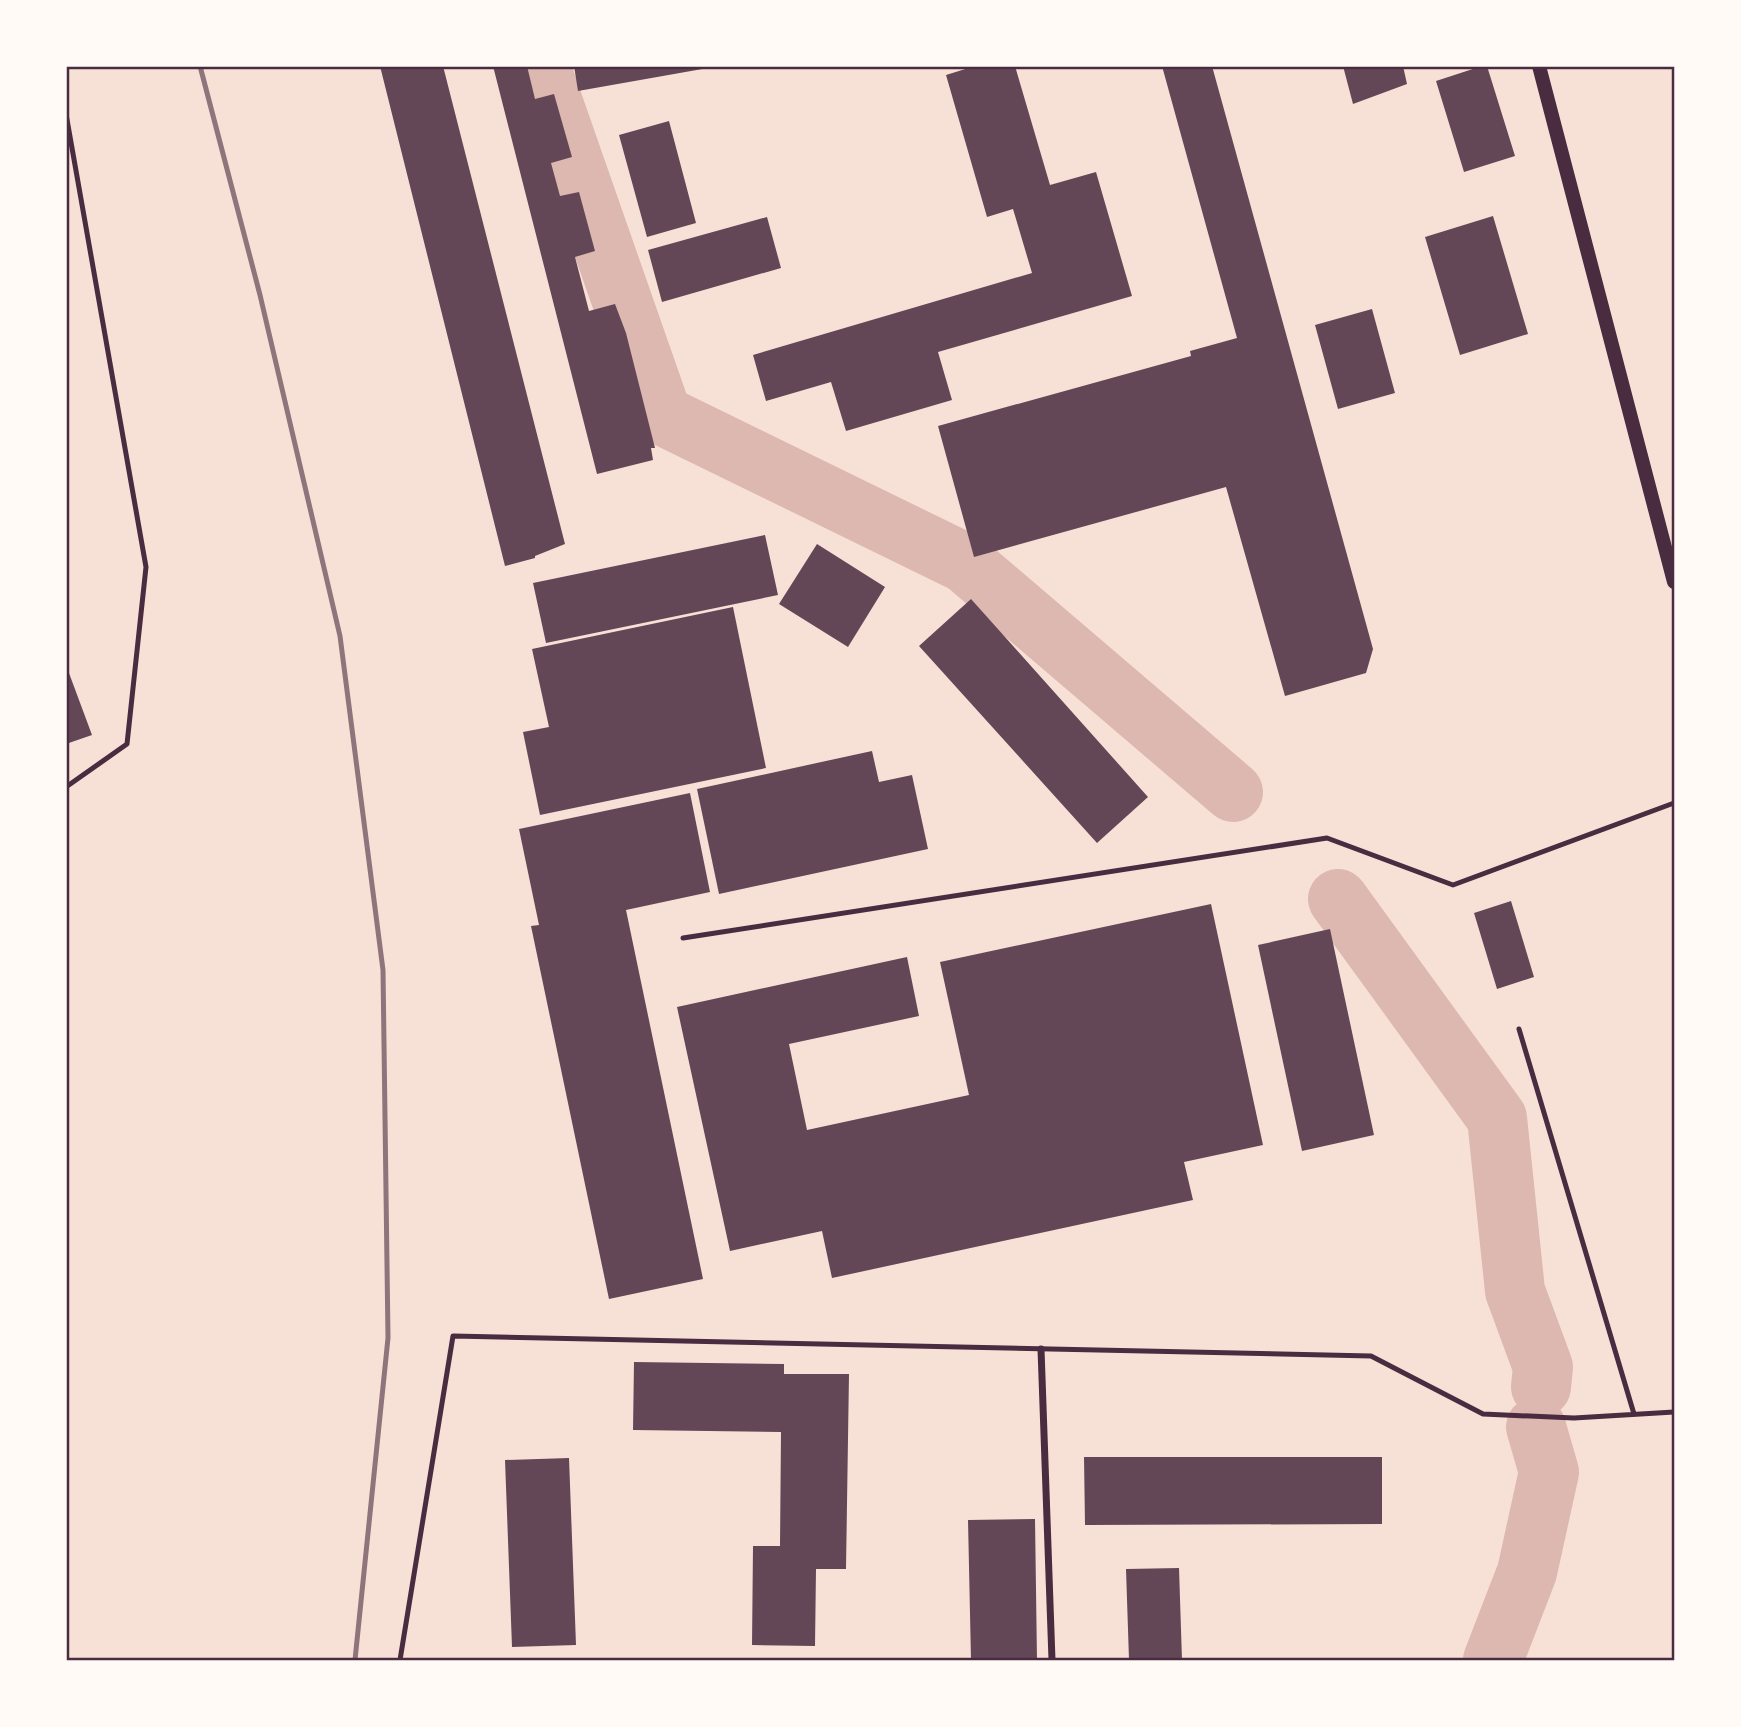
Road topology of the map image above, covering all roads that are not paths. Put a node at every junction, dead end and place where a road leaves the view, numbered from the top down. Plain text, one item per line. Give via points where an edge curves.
1 (1539, 66) edge
2 (66, 114) edge
3 (1675, 582) edge
4 (66, 787) edge
5 (1675, 803) edge
6 (683, 938) dead end
7 (1520, 1029) dead end
8 (1041, 1349) junction
9 (1675, 1412) edge
10 (1634, 1414) junction
11 (400, 1661) edge
12 (1052, 1661) edge

1 - 3 main road
2 - 4 lane via 146,567 127,744
5 - 6 lane via 1453,885 1327,838
7 - 10 lane
8 - 10 lane via 1371,1356 1483,1414 1574,1418
8 - 11 lane via 453,1336
8 - 12 street
9 - 10 lane

